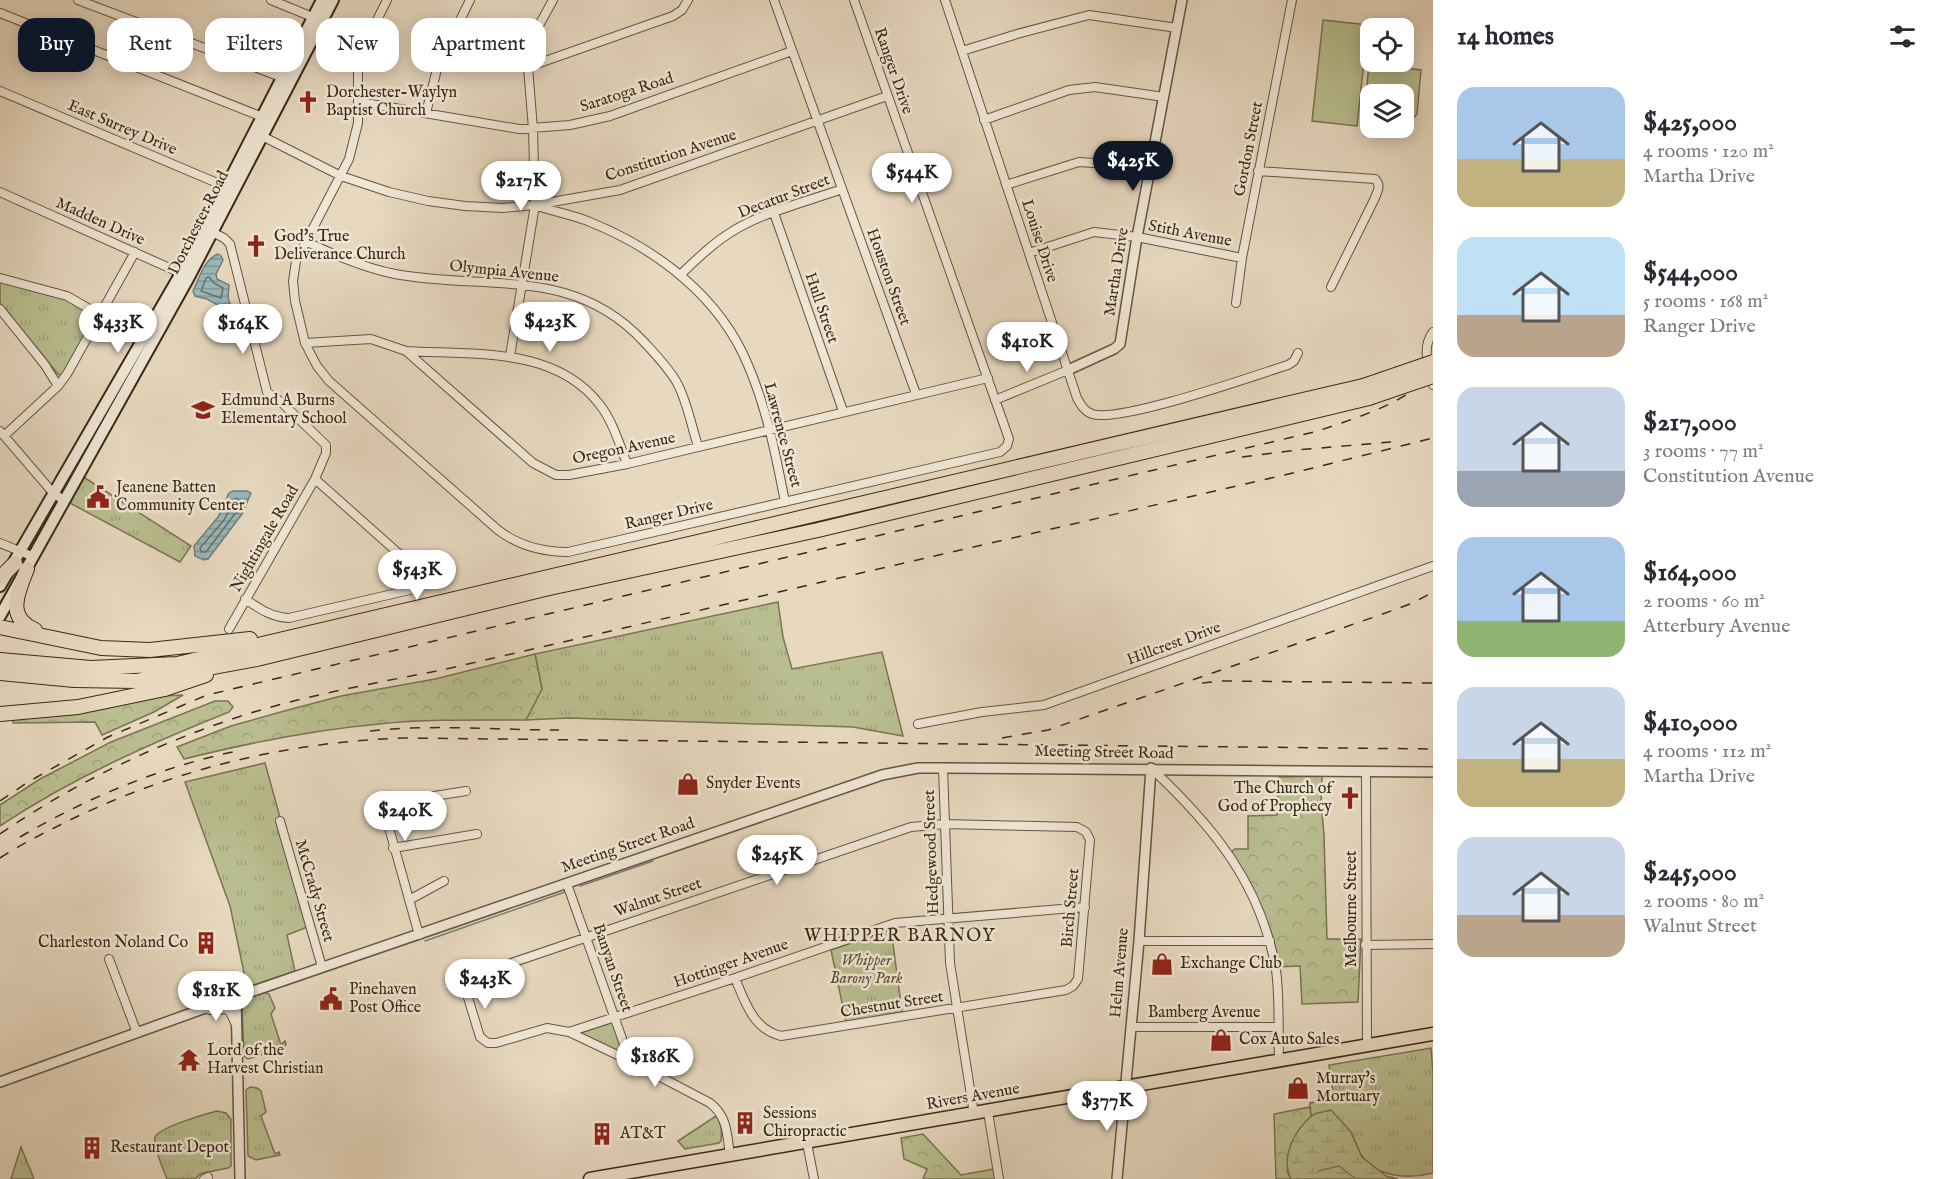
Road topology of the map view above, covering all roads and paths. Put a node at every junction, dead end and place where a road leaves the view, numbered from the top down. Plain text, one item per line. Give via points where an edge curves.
1 (78, 0) edge
2 (271, 0) edge
3 (322, 0) edge
4 (333, 0) edge
5 (387, 0) edge
6 (470, 0) edge
7 (553, 0) edge
8 (688, 0) edge
9 (774, 0) edge
10 (854, 0) edge
11 (945, 0) edge
12 (1182, 0) edge
13 (1292, 0) edge
14 (0, 13) edge
15 (318, 18) edge
16 (320, 18) edge
17 (543, 18) edge
18 (316, 19) edge
19 (316, 24) edge
20 (1177, 28) junction
21 (792, 51) junction
22 (962, 51) junction
23 (546, 61) edge
24 (528, 72) edge
25 (286, 79) junction
26 (0, 91) edge
27 (887, 96) junction
28 (1164, 97) junction
29 (359, 102) junction
30 (426, 113) junction
31 (266, 118) junction
32 (984, 120) junction
33 (818, 121) junction
34 (533, 129) junction
35 (258, 134) junction
36 (1152, 167) junction
37 (1258, 171) junction
38 (341, 176) junction
39 (1006, 185) junction
40 (229, 188) junction
41 (842, 189) junction
42 (0, 192) edge
43 (535, 205) junction
44 (774, 213) junction
45 (208, 230) junction
46 (1137, 237) junction
47 (305, 241) junction
48 (135, 252) junction
49 (1029, 253) junction
50 (1242, 258) junction
51 (185, 275) junction
52 (680, 275) junction
53 (0, 278) edge
54 (521, 285) junction
55 (1331, 287) dead end
56 (1236, 303) dead end
57 (0, 309) edge
58 (99, 315) junction
59 (1433, 332) edge
60 (305, 343) junction
61 (406, 351) junction
62 (1298, 353) dead end
63 (510, 357) junction
64 (1433, 363) edge
65 (1068, 370) junction
66 (1433, 376) edge
67 (988, 378) junction
68 (1433, 385) edge
69 (58, 386) junction
70 (1366, 392) junction
71 (916, 394) junction
72 (995, 400) junction
73 (843, 411) junction
74 (770, 429) junction
75 (2, 434) edge
76 (698, 446) junction
77 (627, 464) junction
78 (315, 479) junction
79 (54, 494) junction
80 (64, 500) junction
81 (785, 502) junction
82 (0, 543) edge
83 (24, 560) junction
84 (1433, 566) edge
85 (0, 578) edge
86 (0, 586) edge
87 (245, 599) junction
88 (0, 616) edge
89 (350, 623) junction
90 (0, 627) edge
91 (229, 628) dead end
92 (56, 639) junction
93 (257, 659) junction
94 (0, 660) edge
95 (0, 673) edge
96 (0, 714) edge
97 (918, 724) dead end
98 (943, 768) junction
99 (1151, 768) junction
100 (1366, 771) junction
101 (1433, 772) edge
102 (466, 791) dead end
103 (280, 821) dead end
104 (944, 824) junction
105 (477, 834) dead end
106 (1090, 840) joint
107 (393, 848) junction
108 (444, 881) dead end
109 (567, 884) junction
110 (409, 900) junction
111 (1085, 908) junction
112 (948, 918) junction
113 (419, 935) junction
114 (587, 937) junction
115 (1139, 941) junction
116 (1270, 941) junction
117 (1433, 944) edge
118 (1365, 945) junction
119 (109, 959) dead end
120 (322, 967) junction
121 (735, 978) junction
122 (1078, 979) joint
123 (236, 997) junction
124 (206, 1008) junction
125 (957, 1009) junction
126 (615, 1018) junction
127 (237, 1027) junction
128 (1131, 1027) junction
129 (1278, 1027) junction
130 (569, 1032) junction
131 (137, 1033) junction
132 (1433, 1034) edge
133 (496, 1043) joint
134 (1367, 1046) junction
135 (630, 1061) junction
136 (1279, 1061) junction
137 (0, 1082) edge
138 (1125, 1088) junction
139 (988, 1112) junction
140 (974, 1114) junction
141 (807, 1143) junction
142 (730, 1156) junction
143 (610, 1177) edge
144 (240, 1179) edge
145 (590, 1179) edge
146 (814, 1179) edge
147 (999, 1179) edge
148 (1117, 1179) edge

1 - 25 street
2 - 18 street
3 - 15 main road, Dorchester Road
4 - 16 main road, Dorchester Road
5 - 29 street, Ranger Drive via 360,54
6 - 30 street via 438,65
7 - 17 street
8 - 23 street via 673,16
9 - 21 street, Houston Street
10 - 27 street, Ranger Drive
11 - 22 street, Louise Drive
12 - 20 street, Martha Drive
13 - 37 street, Gordon Street
14 - 31 street
19 - 25 main road, Dorchester Road
20 - 22 street via 1089,15
20 - 28 street, Martha Drive
21 - 33 street, Houston Street
21 - 34 street, Saratoga Road via 610,116
22 - 32 street, Louise Drive
24 - 34 street
25 - 31 main road, Dorchester Road
26 - 40 street, East Surrey Drive
27 - 33 street, Constitution Avenue
27 - 67 street, Ranger Drive
28 - 32 street via 1095,87 1069,90
28 - 36 street, Martha Drive
29 - 30 street, Saratoga Road
29 - 38 street, Ranger Drive via 358,123
30 - 34 street, Saratoga Road
31 - 35 main road, Dorchester Road
32 - 39 street, Louise Drive
33 - 41 street, Houston Street
33 - 43 street, Constitution Avenue via 620,189
34 - 43 street
35 - 38 street, Constitution Avenue
35 - 40 main road, Dorchester Road
36 - 39 street via 1079,162
36 - 46 street, Martha Drive
37 - 50 street, Gordon Street
37 - 55 street via 1378,182 1374,200
38 - 43 street, Constitution Avenue via 428,201 502,208
38 - 47 street, Ranger Drive
39 - 49 street, Louise Drive
40 - 45 main road, Dorchester Road
41 - 44 street, Decatur Street
41 - 71 street, Houston Street
42 - 48 street, Madden Drive
43 - 52 street, Lawrence Street via 589,221 637,245
43 - 54 street
44 - 52 street, Decatur Street via 735,230
44 - 73 street, Hull Street
45 - 51 main road, Dorchester Road
45 - 78 street, Nightingale Road via 230,244 267,392 326,445
46 - 49 street, Stith Avenue via 1094,232
46 - 50 street, Stith Avenue
46 - 65 street, Martha Drive via 1120,344
47 - 54 street, Olympia Avenue via 352,262 395,274
47 - 60 street, Ranger Drive via 293,281
48 - 51 street, Madden Drive
48 - 58 street
49 - 65 street, Louise Drive
50 - 56 street, Gordon Street
51 - 79 main road, Dorchester Road
51 - 80 main road, Dorchester Road
52 - 74 street, Lawrence Street via 728,328 748,365
53 - 58 street via 67,296
54 - 63 street
54 - 76 street, Olympia Avenue via 573,295 599,306 634,331 676,382
57 - 69 street
58 - 69 street
59 - 68 street via 1425,351
60 - 61 street, Oregon Avenue via 371,339
60 - 81 street, Ranger Drive via 329,381 498,530 532,548 568,552
61 - 63 street
61 - 77 street, Oregon Avenue via 544,470 568,475
62 - 65 street, Louise Drive via 1288,366 1110,415 1082,409
63 - 77 street via 557,369 586,388 612,423
64 - 70 highway, bridge
65 - 72 street, Martha Drive
66 - 70 highway, bridge
67 - 71 street, Oregon Avenue
67 - 72 street, Ranger Drive
69 - 75 street
70 - 89 highway
70 - 93 highway via 829,527 545,589
71 - 73 street, Oregon Avenue
72 - 81 street, Ranger Drive via 1009,439 1000,452
73 - 74 street, Oregon Avenue
74 - 76 street, Oregon Avenue
74 - 81 street, Lawrence Street
75 - 79 street
76 - 77 street, Oregon Avenue
78 - 87 street, Nightingale Road
78 - 87 street via 420,573 419,585 289,618 276,617
79 - 80 street
79 - 83 main road, Dorchester Road
80 - 83 main road, Dorchester Road
82 - 83 street
83 - 85 highway
83 - 86 main road, Dorchester Road
83 - 88 main road, Dorchester Road
83 - 92 highway via 16,600 19,619 25,626
84 - 97 street, Hillcrest Drive via 1044,705
87 - 91 street, Nightingale Road
89 - 92 highway via 150,650 101,648
89 - 94 highway via 177,664 90,669
90 - 92 highway
93 - 95 highway via 137,681
93 - 96 highway via 122,698 78,707
98 - 99 street, Meeting Street Road
98 - 104 street, Hedgewood Street
98 - 109 street, Meeting Street Road via 882,775
99 - 100 street, Meeting Street Road
99 - 115 street, Helm Avenue
99 - 116 street via 1209,828 1236,863
100 - 101 street, Meeting Street Road
100 - 118 street, Melbourne Street
102 - 107 street via 428,797 388,814 385,820
103 - 120 street, McCrady Street
104 - 106 street, Walnut Street via 1077,827
104 - 112 street, Hedgewood Street
104 - 114 street, Walnut Street via 911,827
105 - 107 street
106 - 111 street, Birch Street
107 - 110 street
108 - 110 street
109 - 113 street, Meeting Street Road
109 - 114 street, Banyan Street
110 - 113 street
111 - 112 street, Hottinger Avenue
111 - 122 street, Birch Street
112 - 121 street, Hottinger Avenue via 895,923
112 - 125 street, Hedgewood Street
113 - 120 street, Meeting Street Road
114 - 126 street, Banyan Street
114 - 133 street, Walnut Street via 469,979 466,991 480,1037
115 - 116 street
115 - 128 street, Helm Avenue
116 - 129 street via 1276,973
117 - 118 street
118 - 134 street, Melbourne Street
119 - 131 street
120 - 123 street, Meeting Street Road
121 - 125 street, Chestnut Street via 753,1017 766,1030 782,1036
121 - 126 street, Hottinger Avenue
122 - 125 street, Chestnut Street via 1066,990
123 - 124 street, Meeting Street Road
123 - 127 street
124 - 127 street via 226,1009
124 - 131 street, Meeting Street Road
125 - 140 street, Hedgewood Street
126 - 130 street, Hottinger Avenue
126 - 135 street, Banyan Street
127 - 144 street
128 - 129 street, Bamberg Avenue
128 - 138 street, Helm Avenue
129 - 136 street
130 - 133 street, Hottinger Avenue via 547,1028
130 - 135 street
131 - 137 street, Meeting Street Road
132 - 134 main road, Rivers Avenue
134 - 136 main road, Rivers Avenue
135 - 142 street via 719,1110 725,1121
136 - 138 main road, Rivers Avenue
138 - 139 main road, Rivers Avenue
138 - 148 street, Helm Avenue
139 - 140 main road, Rivers Avenue
139 - 147 street
140 - 141 main road, Rivers Avenue
141 - 142 main road, Rivers Avenue
141 - 146 street
142 - 143 main road, Rivers Avenue
143 - 145 main road, Rivers Avenue

